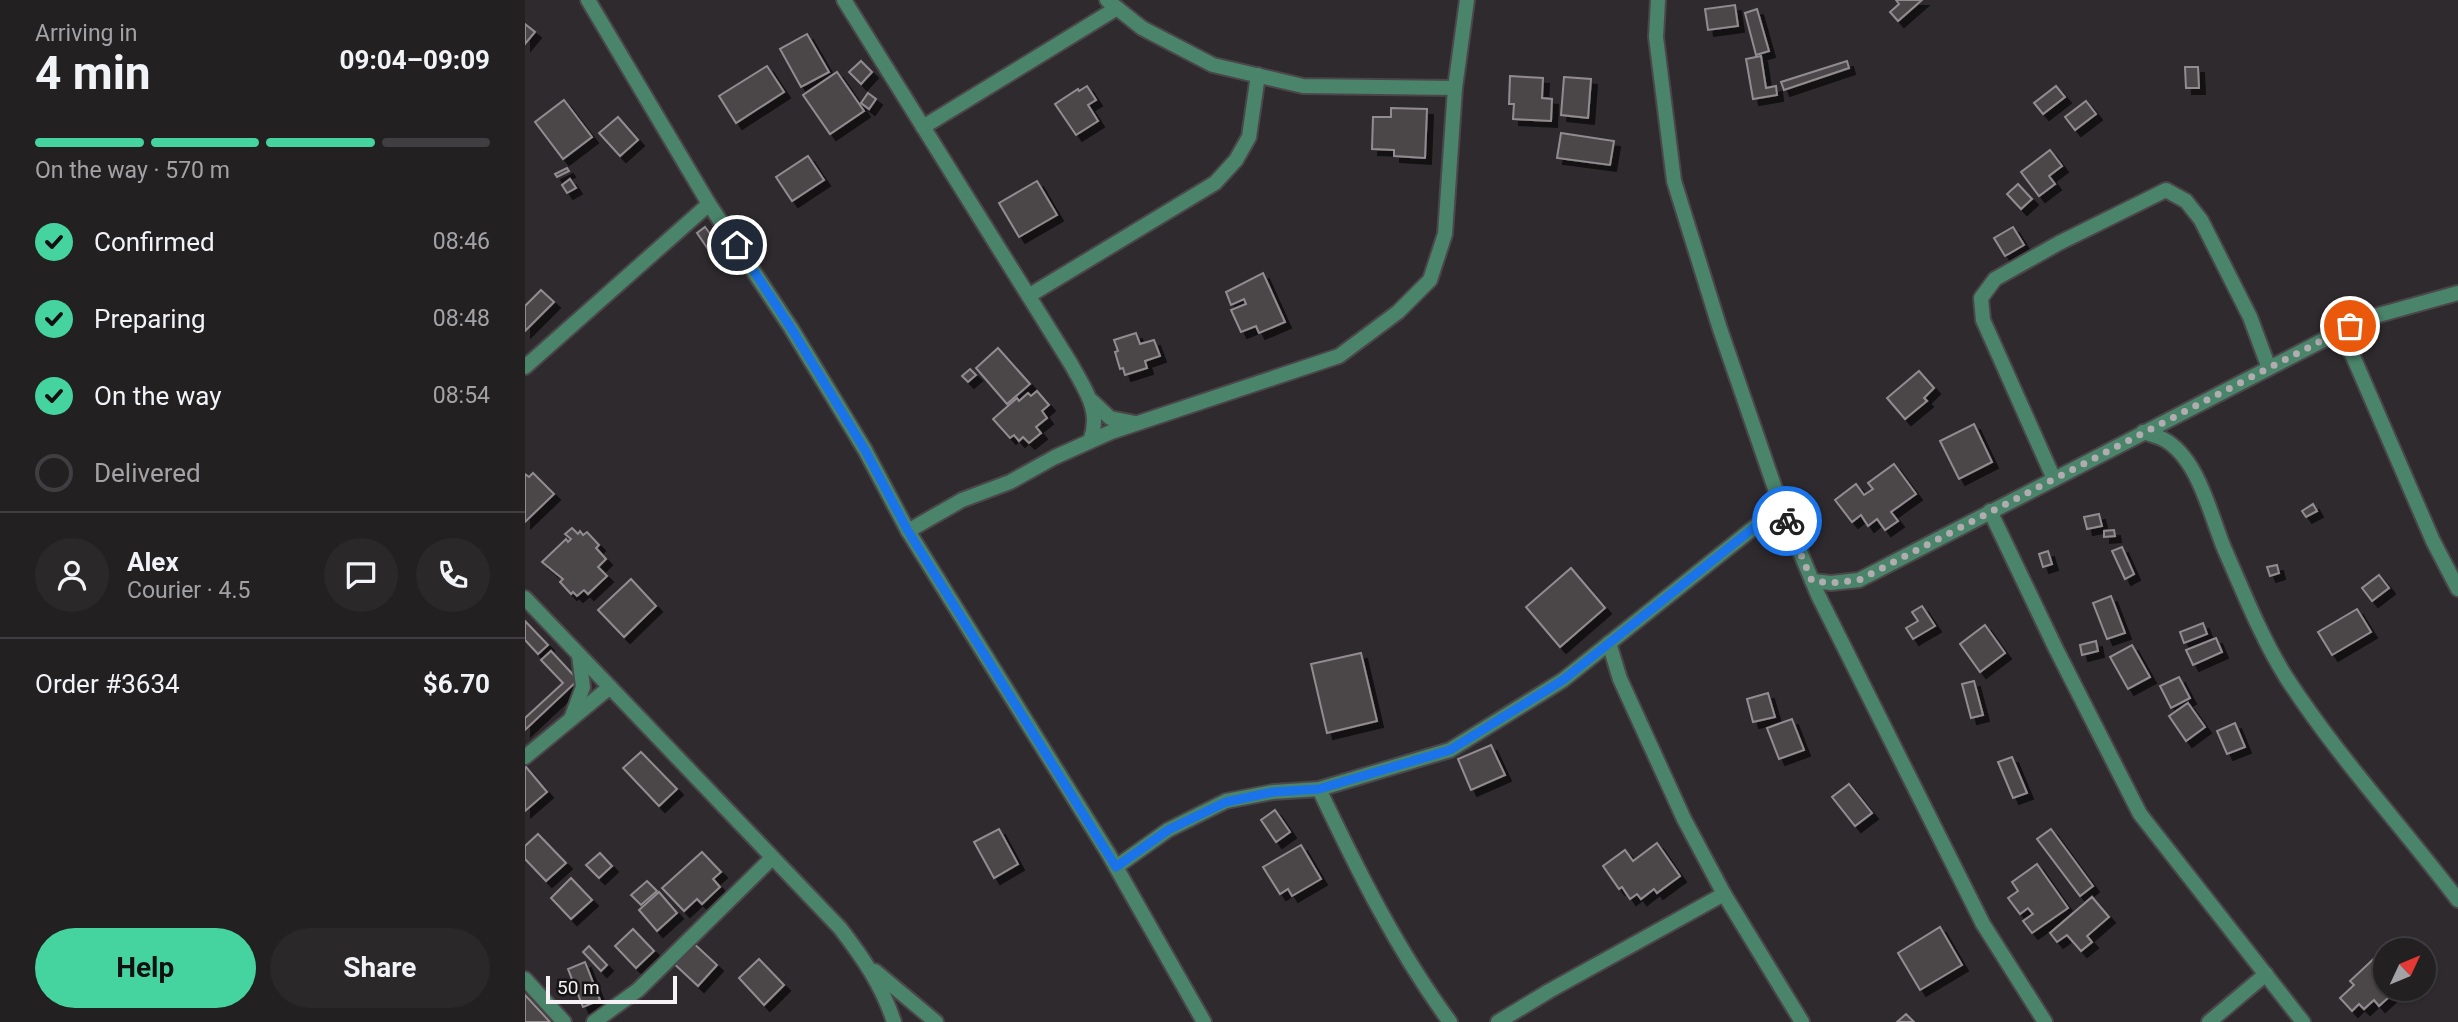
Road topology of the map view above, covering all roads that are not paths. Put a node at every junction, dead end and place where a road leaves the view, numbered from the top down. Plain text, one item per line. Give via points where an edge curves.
1 (588, 0) edge
2 (844, 0) edge
3 (1467, 0) edge
4 (1658, 0) edge
5 (1112, 4) edge
6 (1258, 75) junction
7 (1455, 88) junction
8 (923, 127) junction
9 (709, 204) junction
10 (2458, 293) edge
11 (1030, 295) junction
12 (2336, 333) junction
13 (525, 366) edge
14 (2269, 368) junction
15 (1089, 397) junction
16 (1136, 424) junction
17 (2143, 432) junction
18 (1090, 441) junction
19 (2053, 479) junction
20 (1781, 506) junction
21 (1990, 511) junction
22 (908, 531) junction
23 (1812, 581) junction
24 (2458, 589) edge
25 (525, 598) edge
26 (1609, 643) junction
27 (579, 654) junction
28 (610, 687) junction
29 (571, 719) junction
30 (525, 757) edge
31 (1319, 789) junction
32 (772, 858) junction
33 (1116, 867) junction
34 (1724, 894) junction
35 (2458, 900) edge
36 (869, 966) junction
37 (2266, 974) junction
38 (525, 979) edge
39 (1201, 1021) edge
40 (564, 1022) edge
41 (594, 1022) edge
42 (894, 1022) edge
43 (936, 1022) edge
44 (1450, 1022) edge
45 (1499, 1022) edge
46 (1803, 1022) edge
47 (2045, 1022) edge
48 (2209, 1022) edge
49 (2303, 1022) edge

1 - 9 street
2 - 8 street
3 - 7 street
4 - 20 street via 1656,37 1674,181
5 - 6 street via 1142,28 1213,65
5 - 8 street
6 - 7 street via 1303,86
6 - 11 street via 1249,136 1236,160 1215,183
7 - 16 street via 1445,234 1430,280 1398,312 1339,356
8 - 11 street
9 - 13 street
9 - 22 street via 798,339
10 - 12 street via 2364,319
11 - 15 street
12 - 14 street
12 - 24 street via 2351,354
14 - 17 street
14 - 19 street via 2250,317 2201,220 2174,193 2166,190 2059,243 1995,279 1981,298 1983,320
15 - 16 street via 1110,418
15 - 18 street via 1095,427
16 - 18 street
17 - 19 street
17 - 35 street via 2163,439 2186,460 2284,675
18 - 22 street via 1010,482 962,500
19 - 21 street
20 - 23 street
20 - 26 street
21 - 23 street via 1859,580
21 - 37 street via 2140,814
22 - 33 street
23 - 47 street via 1983,925
25 - 27 street
26 - 31 street via 1563,680 1450,750
26 - 34 street via 1620,679 1684,819
27 - 28 street
27 - 29 street via 583,687
28 - 29 street
28 - 32 street
29 - 30 street
31 - 33 street via 1226,802 1168,830
31 - 44 street via 1406,955
32 - 36 street
32 - 41 street via 639,990
33 - 39 street
34 - 45 street
34 - 46 street
36 - 42 street
36 - 43 street
37 - 48 street
37 - 49 street
38 - 40 street

